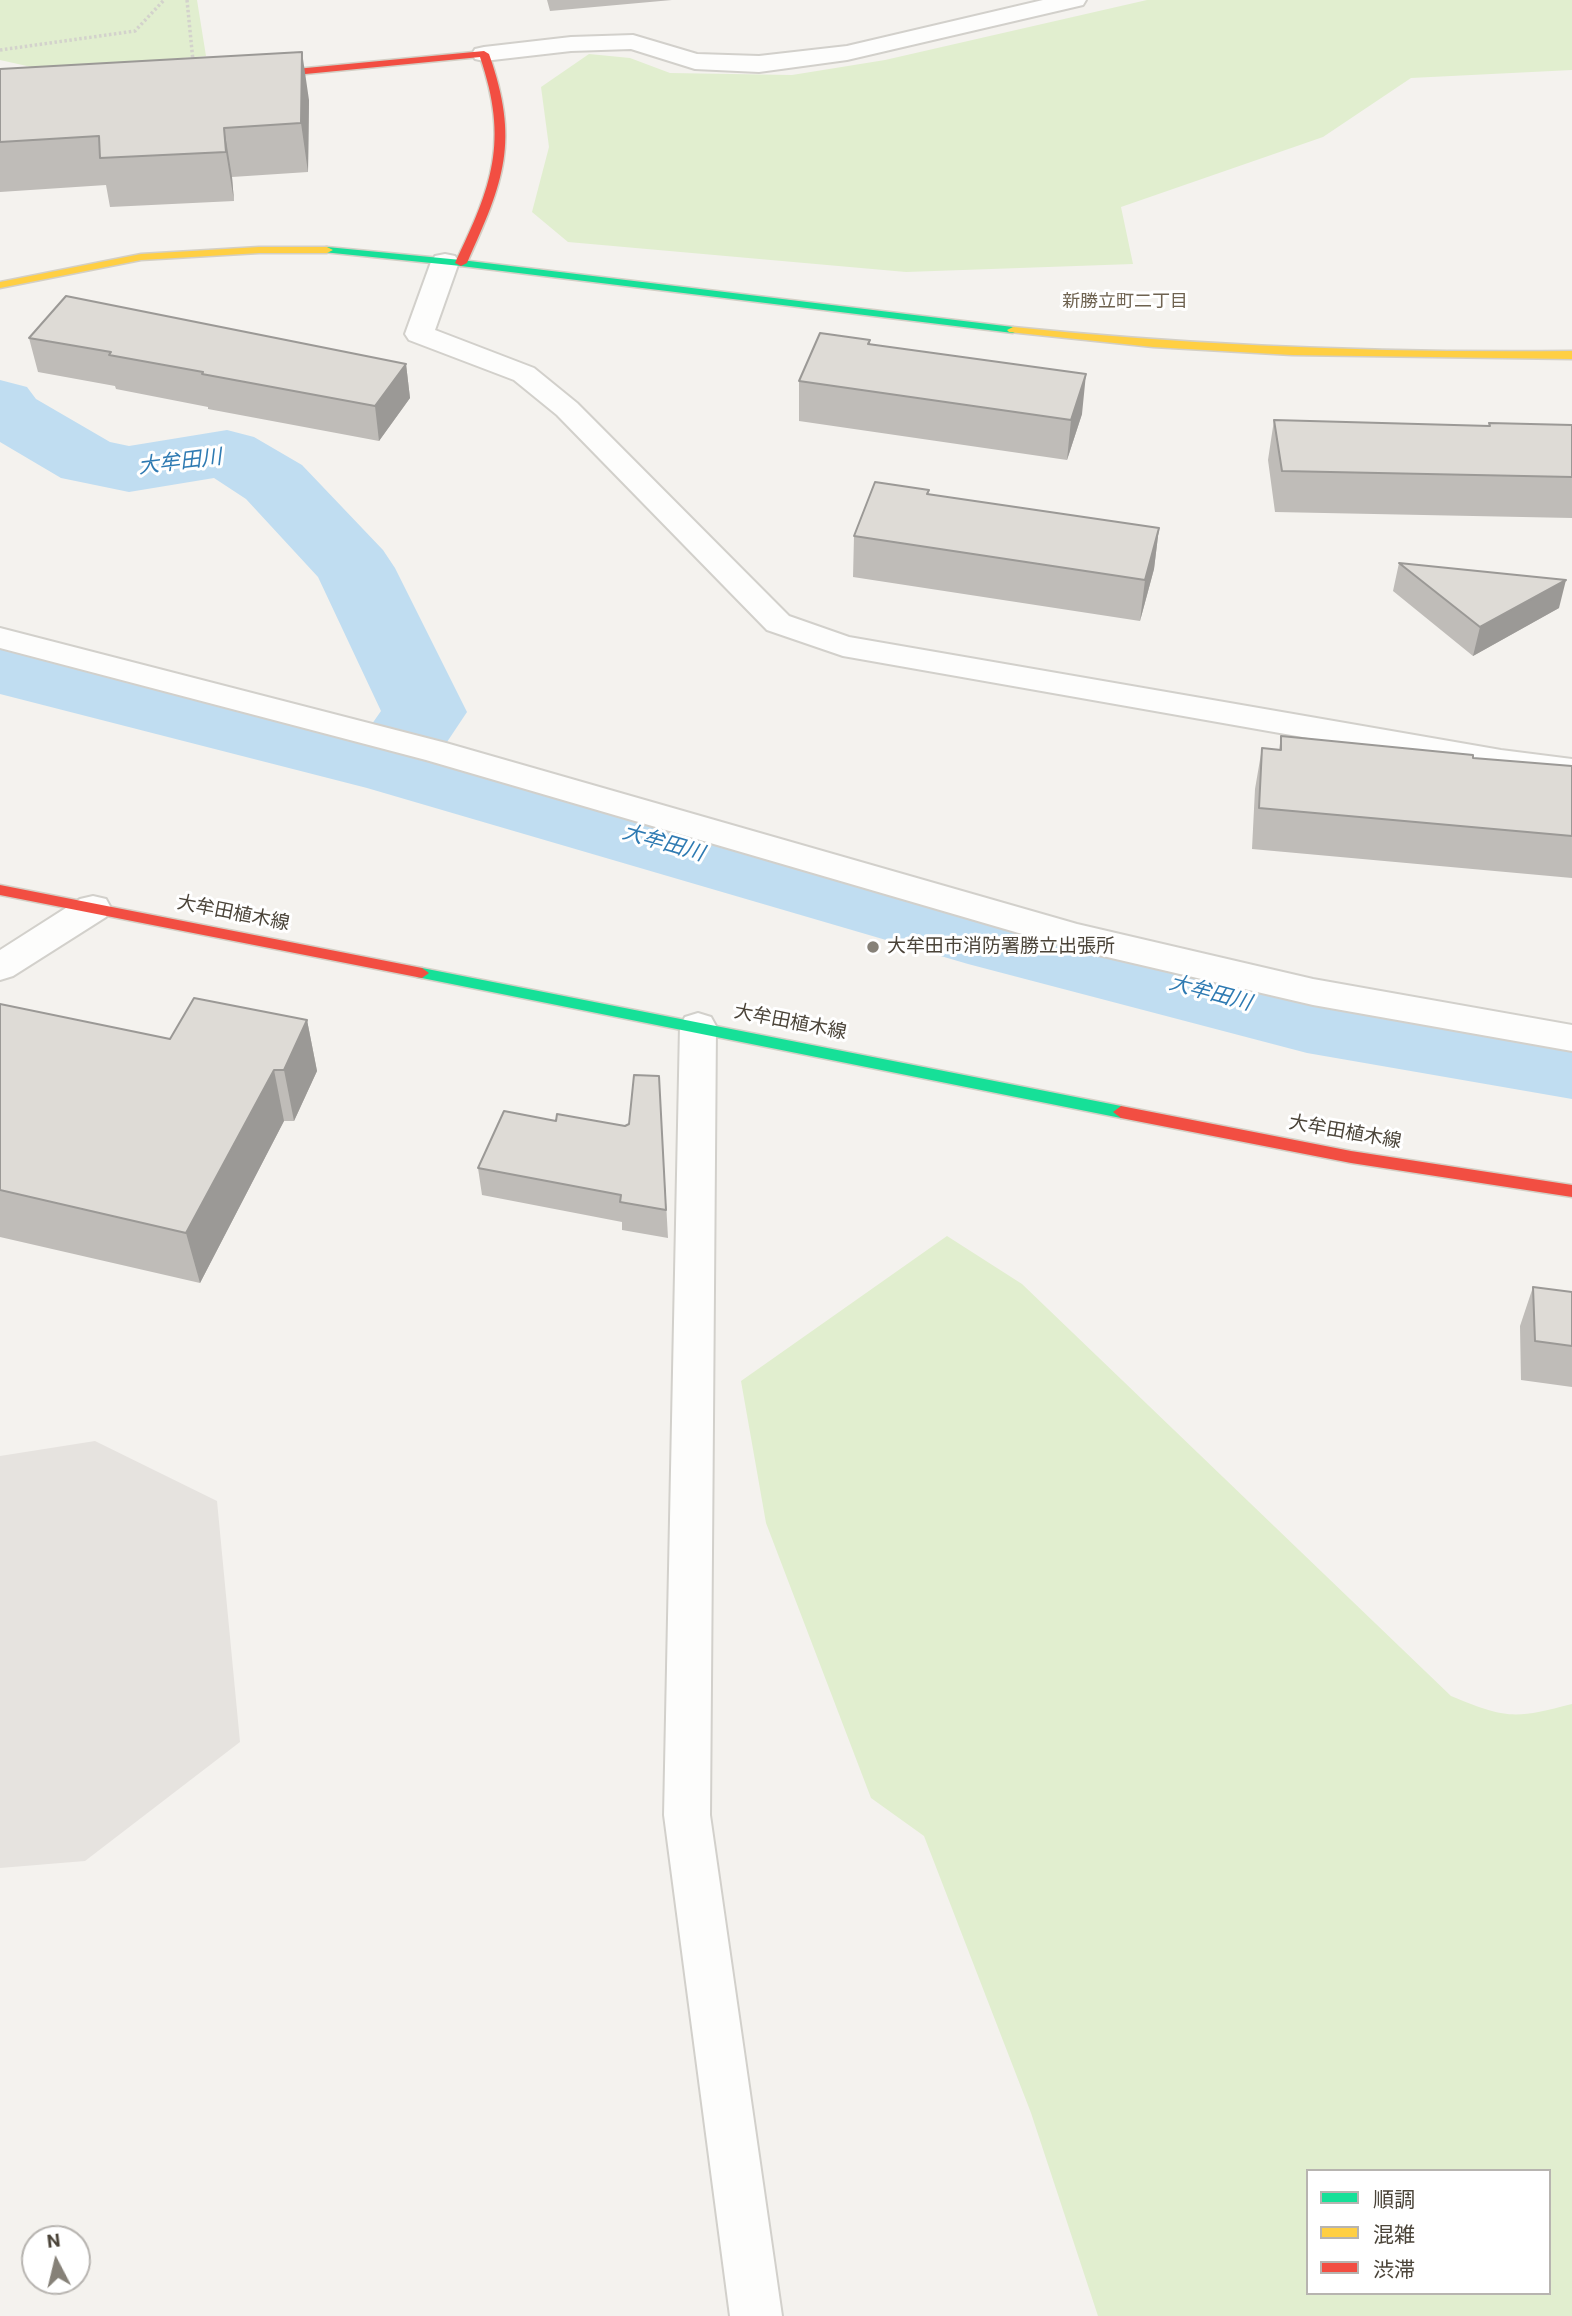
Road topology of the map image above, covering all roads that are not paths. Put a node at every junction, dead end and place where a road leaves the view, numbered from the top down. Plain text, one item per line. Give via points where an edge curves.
1 (1074, 0) edge
2 (485, 54) junction
3 (194, 82) edge
4 (453, 263) junction
5 (0, 285) edge
6 (1572, 355) edge
7 (0, 638) edge
8 (1572, 770) edge
9 (0, 890) edge
10 (93, 908) junction
11 (0, 967) edge
12 (698, 1026) junction
13 (1572, 1038) edge
14 (1572, 1191) edge
15 (756, 2316) edge

1 - 2 street via 847,53 759,64 695,61 633,41
2 - 3 street
2 - 4 street via 497,80 506,132 492,198
4 - 5 street via 332,250 259,250 141,257
4 - 6 street via 1075,337 1266,352 1409,357
4 - 8 street via 419,334 524,374 567,409 778,623 843,646
7 - 13 street via 434,751 1077,937 1313,992
9 - 10 street, 大牟田植木線
10 - 11 street
10 - 12 street, 大牟田植木線
12 - 14 street, 大牟田植木線 via 1351,1157
12 - 15 street via 687,1815

